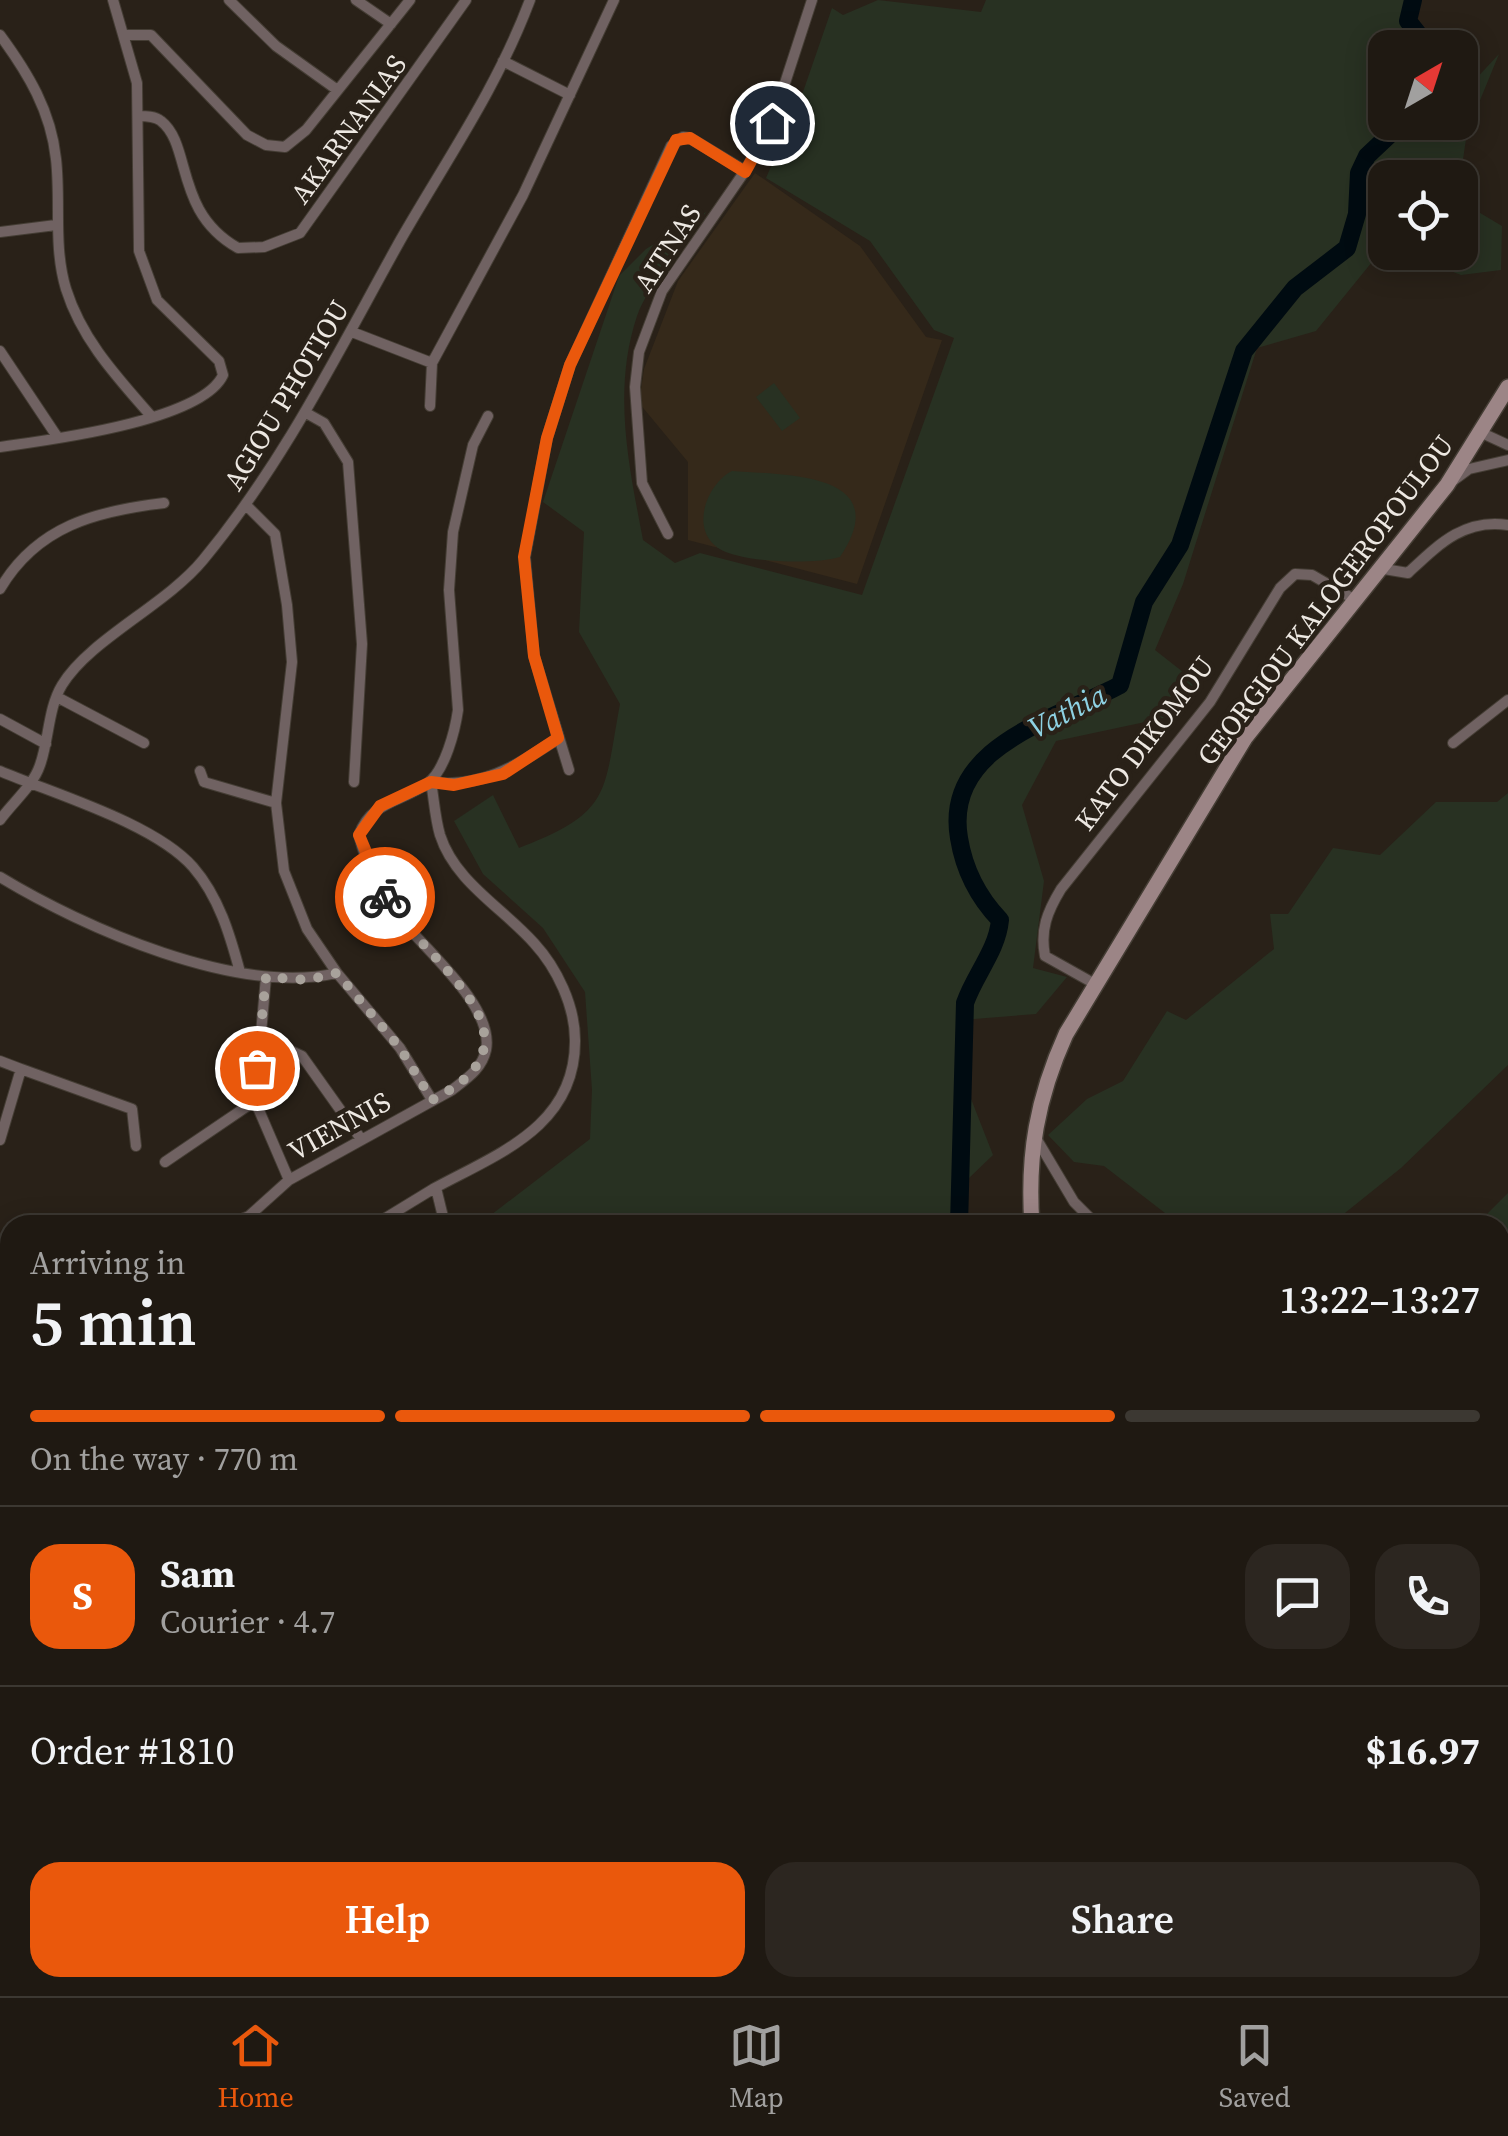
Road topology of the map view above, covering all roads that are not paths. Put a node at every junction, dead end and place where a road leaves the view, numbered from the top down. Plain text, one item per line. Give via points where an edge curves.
1 (113, 0) edge
2 (229, 0) edge
3 (356, 0) edge
4 (410, 0) edge
5 (466, 0) edge
6 (530, 0) edge
7 (614, 0) edge
8 (812, 0) edge
9 (390, 24) junction
10 (124, 34) junction
11 (0, 35) edge
12 (503, 62) junction
13 (336, 89) junction
14 (570, 96) junction
15 (138, 116) junction
16 (745, 172) junction
17 (56, 225) junction
18 (0, 232) edge
19 (352, 332) junction
20 (0, 351) edge
21 (432, 363) junction
22 (5, 368) edge
23 (1508, 387) edge
24 (430, 406) dead end
25 (308, 414) junction
26 (151, 416) junction
27 (488, 416) dead end
28 (1482, 433) junction
29 (58, 438) junction
30 (1508, 446) edge
31 (0, 447) edge
32 (1508, 460) edge
33 (1447, 485) junction
34 (164, 503) dead end
35 (247, 506) junction
36 (1508, 525) edge
37 (668, 534) dead end
38 (1384, 569) junction
39 (0, 589) edge
40 (1357, 602) junction
41 (57, 697) junction
42 (1508, 700) edge
43 (0, 720) edge
44 (558, 738) junction
45 (144, 743) dead end
46 (1453, 743) dead end
47 (46, 744) junction
48 (570, 770) dead end
49 (0, 771) edge
50 (200, 772) dead end
51 (354, 782) dead end
52 (431, 782) junction
53 (30, 784) junction
54 (276, 803) junction
55 (0, 820) edge
56 (0, 877) edge
57 (240, 972) junction
58 (337, 973) junction
59 (266, 977) junction
60 (1095, 984) junction
61 (259, 1036) junction
62 (0, 1061) edge
63 (21, 1069) junction
64 (432, 1100) junction
65 (255, 1101) junction
66 (1033, 1132) junction
67 (0, 1140) edge
68 (361, 1140) junction
69 (136, 1146) dead end
70 (166, 1162) dead end
71 (289, 1180) junction
72 (436, 1188) junction
73 (250, 1215) edge
74 (391, 1215) edge
75 (443, 1215) edge
76 (1031, 1215) edge
77 (1088, 1215) edge

1 - 10 street
2 - 13 street via 276,46
3 - 9 street
4 - 9 street
5 - 15 street, AKARNANIAS via 300,233 280,242 238,248 213,230 192,198 166,126
6 - 12 street, AGIOU PHOTIOU
7 - 14 street
8 - 16 street, AITNAS via 772,123
9 - 13 street
10 - 13 street via 144,32 158,40 247,135 266,146 298,140
10 - 15 street
11 - 17 street via 42,101 56,159
12 - 14 street
12 - 19 street, AGIOU PHOTIOU
14 - 21 street
15 - 26 street via 139,251 157,300 219,360 224,375 217,388 193,402
16 - 37 street, AITNAS via 662,292 640,352 635,387 642,484
16 - 44 street via 690,138 676,140 570,365 547,438 524,557 534,656
17 - 18 street
17 - 26 street via 76,317
19 - 21 street
19 - 25 street, AGIOU PHOTIOU
20 - 22 street
21 - 24 street
22 - 29 street
23 - 28 street, GEORGIOU KALOGEROPOULOU
25 - 35 street, AGIOU PHOTIOU
25 - 51 street via 324,423 348,462 362,644
26 - 29 street
27 - 52 street via 473,444 453,532 449,590 458,710
28 - 30 street
28 - 33 street, GEORGIOU KALOGEROPOULOU
29 - 31 street
32 - 33 street via 1469,469
33 - 38 street, GEORGIOU KALOGEROPOULOU
34 - 39 street via 75,520 42,540
35 - 41 street, AGIOU PHOTIOU via 181,584 77,666
35 - 54 street via 275,534 287,605 292,662
36 - 38 street via 1455,532 1408,573
38 - 40 street, GEORGIOU KALOGEROPOULOU
40 - 60 street, GEORGIOU KALOGEROPOULOU via 1239,747
40 - 60 street, KATO DIKOMOU via 1312,575 1295,574 1280,588 1210,702 1061,889 1045,920 1045,956
41 - 45 street
41 - 47 street, AGIOU PHOTIOU
42 - 46 street
43 - 47 street
44 - 48 street
44 - 52 street via 503,774 454,785
47 - 53 street, AGIOU PHOTIOU
49 - 53 street
50 - 54 street via 204,782
52 - 64 street, VIENNIS via 380,806 359,835 376,882 469,996 484,1025 486,1050 476,1072
52 - 72 street via 440,836 468,882 536,944 570,1004 576,1031 576,1064 564,1095 539,1127 509,1152
53 - 55 street, AGIOU PHOTIOU
53 - 57 street via 184,858 222,914
54 - 58 street via 284,871 307,929
56 - 57 street via 102,932
57 - 59 street
58 - 59 street via 308,980
58 - 64 street via 400,1048
59 - 61 street
60 - 66 street, GEORGIOU KALOGEROPOULOU via 1048,1074
61 - 65 street
61 - 68 street via 302,1056
62 - 63 street
63 - 67 street
63 - 69 street via 132,1110
64 - 68 street, VIENNIS
65 - 70 street
65 - 71 street
66 - 76 street, GEORGIOU KALOGEROPOULOU
66 - 77 street
68 - 71 street, VIENNIS
71 - 73 street, VIENNIS
72 - 74 street
72 - 75 street

